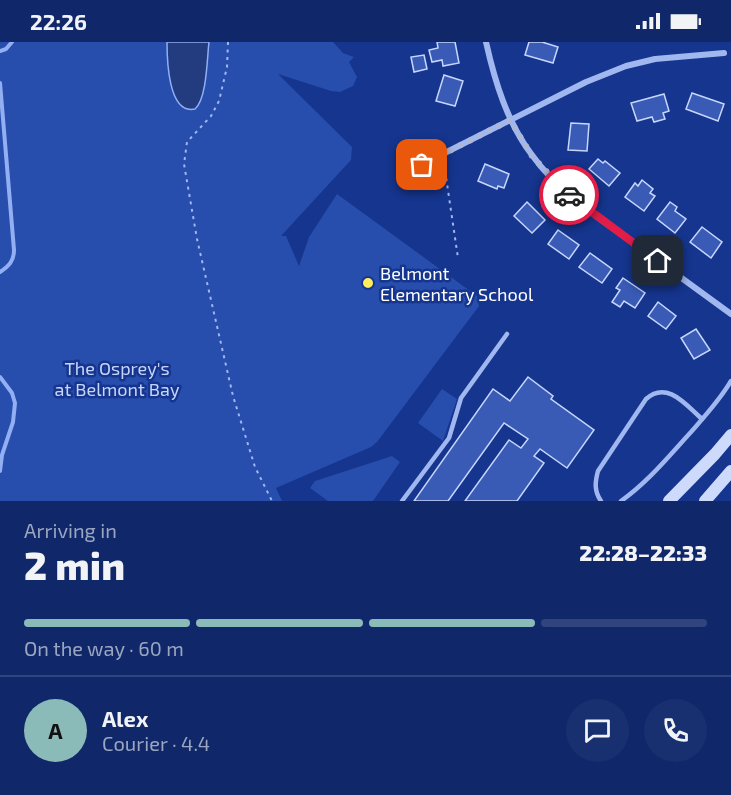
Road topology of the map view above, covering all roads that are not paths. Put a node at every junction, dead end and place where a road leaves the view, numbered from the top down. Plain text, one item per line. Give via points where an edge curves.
1 (486, 42) edge
2 (724, 53) dead end
3 (510, 120) junction
4 (422, 165) dead end
5 (731, 314) edge
6 (507, 334) dead end
7 (731, 381) edge
8 (702, 419) junction
9 (731, 435) edge
10 (731, 471) edge
11 (402, 501) edge
12 (601, 501) edge
13 (621, 501) edge
14 (669, 501) edge
15 (705, 501) edge

1 - 3 street
2 - 3 street via 655,59 626,66
3 - 4 street
3 - 5 street via 532,156 571,197
6 - 11 lane via 461,398 448,438
7 - 8 lane
8 - 12 lane via 670,394 653,393 598,471 595,481
8 - 13 lane via 657,469
9 - 14 street
10 - 15 street

